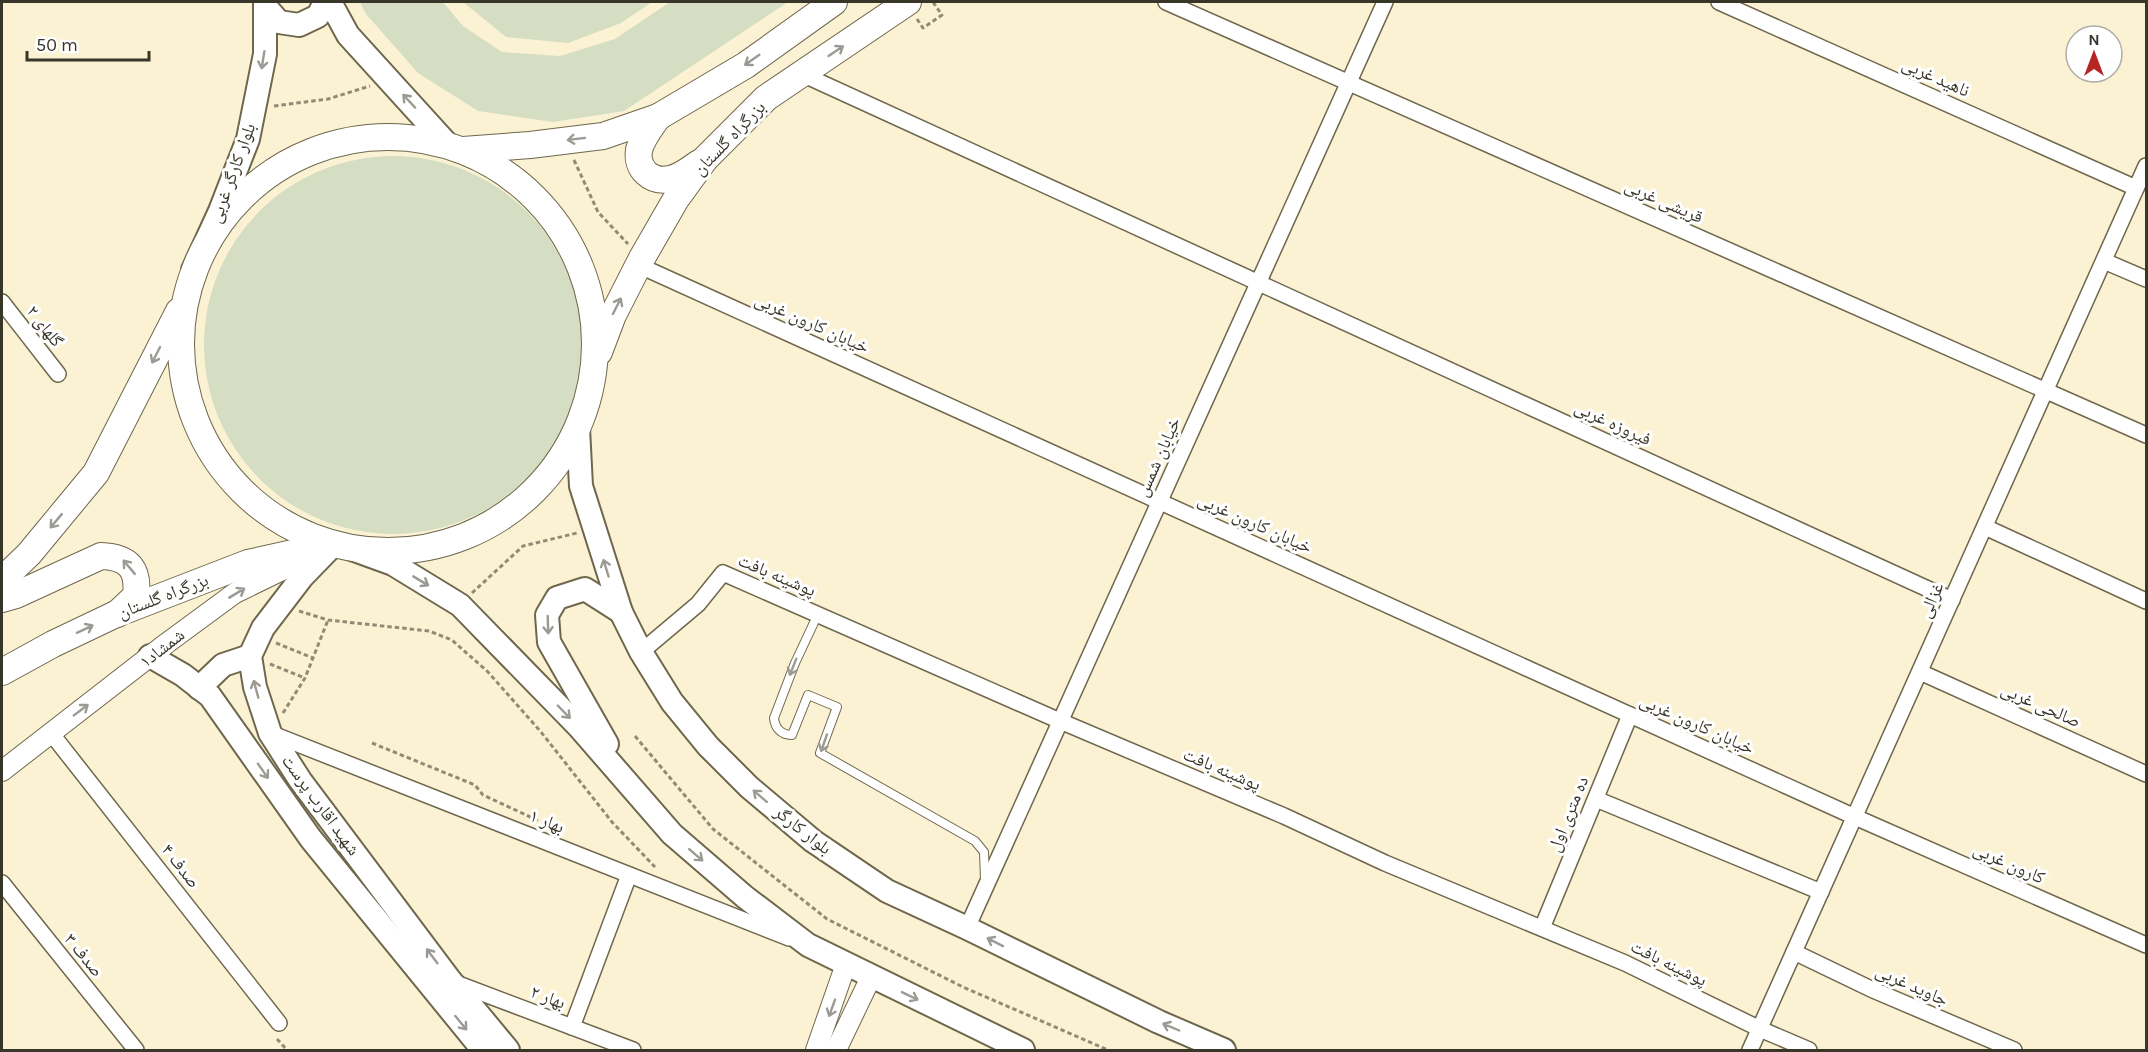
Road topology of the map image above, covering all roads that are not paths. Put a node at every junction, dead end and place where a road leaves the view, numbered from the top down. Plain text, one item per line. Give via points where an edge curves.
1 (325, 2) edge
2 (330, 2) edge
3 (834, 2) edge
4 (908, 2) edge
5 (1166, 2) edge
6 (1385, 2) edge
7 (1719, 2) edge
8 (265, 4) edge
9 (802, 74) junction
10 (1348, 82) junction
11 (658, 117) junction
12 (455, 148) junction
13 (705, 159) junction
14 (2146, 166) edge
15 (2136, 188) junction
16 (2104, 261) junction
17 (640, 262) junction
18 (193, 270) junction
19 (2146, 279) edge
20 (1258, 282) junction
21 (2, 302) edge
22 (183, 303) junction
23 (596, 360) junction
24 (58, 374) dead end
25 (2046, 391) junction
26 (578, 428) junction
27 (2146, 435) edge
28 (1159, 501) junction
29 (1985, 527) junction
30 (342, 546) junction
31 (2, 580) edge
32 (2, 599) edge
33 (1952, 600) junction
34 (2146, 601) edge
35 (621, 612) junction
36 (117, 614) junction
37 (818, 614) junction
38 (53, 644) junction
39 (641, 652) junction
40 (150, 656) junction
41 (249, 656) junction
42 (2, 672) edge
43 (1920, 672) junction
44 (2, 682) edge
45 (199, 688) junction
46 (1630, 715) junction
47 (1060, 721) junction
48 (51, 733) junction
49 (270, 733) junction
50 (2, 771) edge
51 (2146, 774) edge
52 (632, 787) junction
53 (1596, 799) junction
54 (1855, 817) junction
55 (629, 874) junction
56 (2, 883) edge
57 (985, 888) junction
58 (1821, 892) junction
59 (967, 928) junction
60 (1542, 928) junction
61 (808, 945) junction
62 (2146, 945) edge
63 (1794, 952) junction
64 (846, 964) junction
65 (871, 977) junction
66 (450, 980) junction
67 (279, 1023) dead end
68 (572, 1027) junction
69 (1760, 1029) junction
70 (136, 1050) edge
71 (483, 1050) edge
72 (508, 1050) edge
73 (633, 1050) edge
74 (816, 1050) edge
75 (836, 1050) edge
76 (1023, 1050) edge
77 (1224, 1050) edge
78 (1750, 1050) edge
79 (1809, 1050) edge
80 (2014, 1050) edge

1 - 8 main road via 318,16 299,25 279,21
12 -> 2 main road via 348,35
3 -> 11 highway via 746,65
9 -> 4 highway, بزرگراه گلستان
5 - 10 street, قریشی غربی
6 - 10 street, خیابان شمس
7 - 15 street, ناهید غربی
8 -> 18 main road, بلوار کارگر غربی via 265,54 248,139
9 - 13 highway, بزرگراه گلستان via 766,98
9 - 20 street, فیروزه غربی
10 - 20 street, خیابان شمس
10 - 25 street, قریشی غربی
11 -> 12 highway via 603,136
11 - 13 highway via 639,149 639,164 646,174 657,180 670,179
12 - 18 highway via 386,136 324,146 269,173 223,216
12 - 23 highway via 520,183 564,233 590,294
13 - 17 highway, بزرگراه گلستان
14 - 15 street, غزالی
15 - 16 street, غزالی
16 - 19 street
16 - 25 street, غزالی
23 -> 17 highway, بزرگراه گلستان
17 - 28 street, خیابان کارون غربی
18 - 22 highway
20 - 28 street, خیابان شمس
20 - 33 street, فیروزه غربی
21 - 24 street, گلهای ۲
22 - 30 highway via 180,366 196,426 229,479 277,520
22 -> 31 highway via 96,473 29,554
23 - 26 highway
25 - 27 street, قریشی غربی
25 - 29 street, غزالی
26 - 30 highway via 549,475 508,513 459,539 405,551
35 -> 26 main road, بلوار کارگر via 581,486
28 - 46 street, خیابان کارون غربی
28 - 47 street, خیابان شمس
29 - 33 street, غزالی
29 - 34 street
30 - 36 highway, بزرگراه گلستان via 248,563
40 -> 30 street, شمشاد۱ via 235,593
30 - 41 main road via 302,577 262,628
30 -> 52 main road via 393,564 460,604
36 -> 32 highway via 136,596 138,581 133,569 115,556 101,556
33 - 43 street, غزالی
35 - 39 main road, بلوار کارگر
35 -> 52 main road via 585,589 557,598 547,615 549,642
38 -> 36 highway, بزرگراه گلستان
37 - 39 street, پوشینه بافت via 723,573 698,604
37 - 47 street, پوشینه بافت
37 -> 57 lane via 782,696 775,725 792,735 808,695 837,707 820,753 975,841 984,852
38 - 42 highway, بزرگراه گلستان
38 - 44 main road
59 -> 39 main road, بلوار کارگر via 887,891 813,841 708,746 672,702
40 - 45 main road, شهید اقارب پرست
48 -> 40 street, شمشاد۱
41 - 45 main road via 223,665
49 -> 41 main road, شهید اقارب پرست
43 - 51 street, صالحی غربی
43 - 54 street, غزالی
45 -> 71 main road, شهید اقارب پرست via 210,696 311,839
46 - 53 street, ده متری اول
46 - 54 street, خیابان کارون غربی
47 - 57 street, خیابان شمس
47 - 60 street, پوشینه بافت
48 - 50 street, شمشاد۱
48 - 67 street, صدف ۴
49 - 55 street, بهار ۱
66 -> 49 main road, شهید اقارب پرست via 300,780
52 -> 61 main road via 672,834
53 - 58 street
53 - 60 street, ده متری اول
54 - 58 street, غزالی
54 - 62 street, کارون غربی
55 - 61 street, بهار ۱
55 - 68 street
56 - 70 street, صدف ۳
57 - 59 street, خیابان شمس
58 - 63 street, غزالی
77 -> 59 main road, بلوار کارگر
60 - 69 street, پوشینه بافت via 1625,963
61 - 64 main road
63 - 69 street, غزالی
63 - 80 street, جاوید غربی
64 - 65 main road
64 -> 74 street
65 - 75 street
65 -> 76 main road
66 - 68 street, بهار ۲
66 - 72 main road, شهید اقارب پرست
68 - 73 street, بهار ۲
69 - 78 street, غزالی
69 - 79 street, پوشینه بافت

